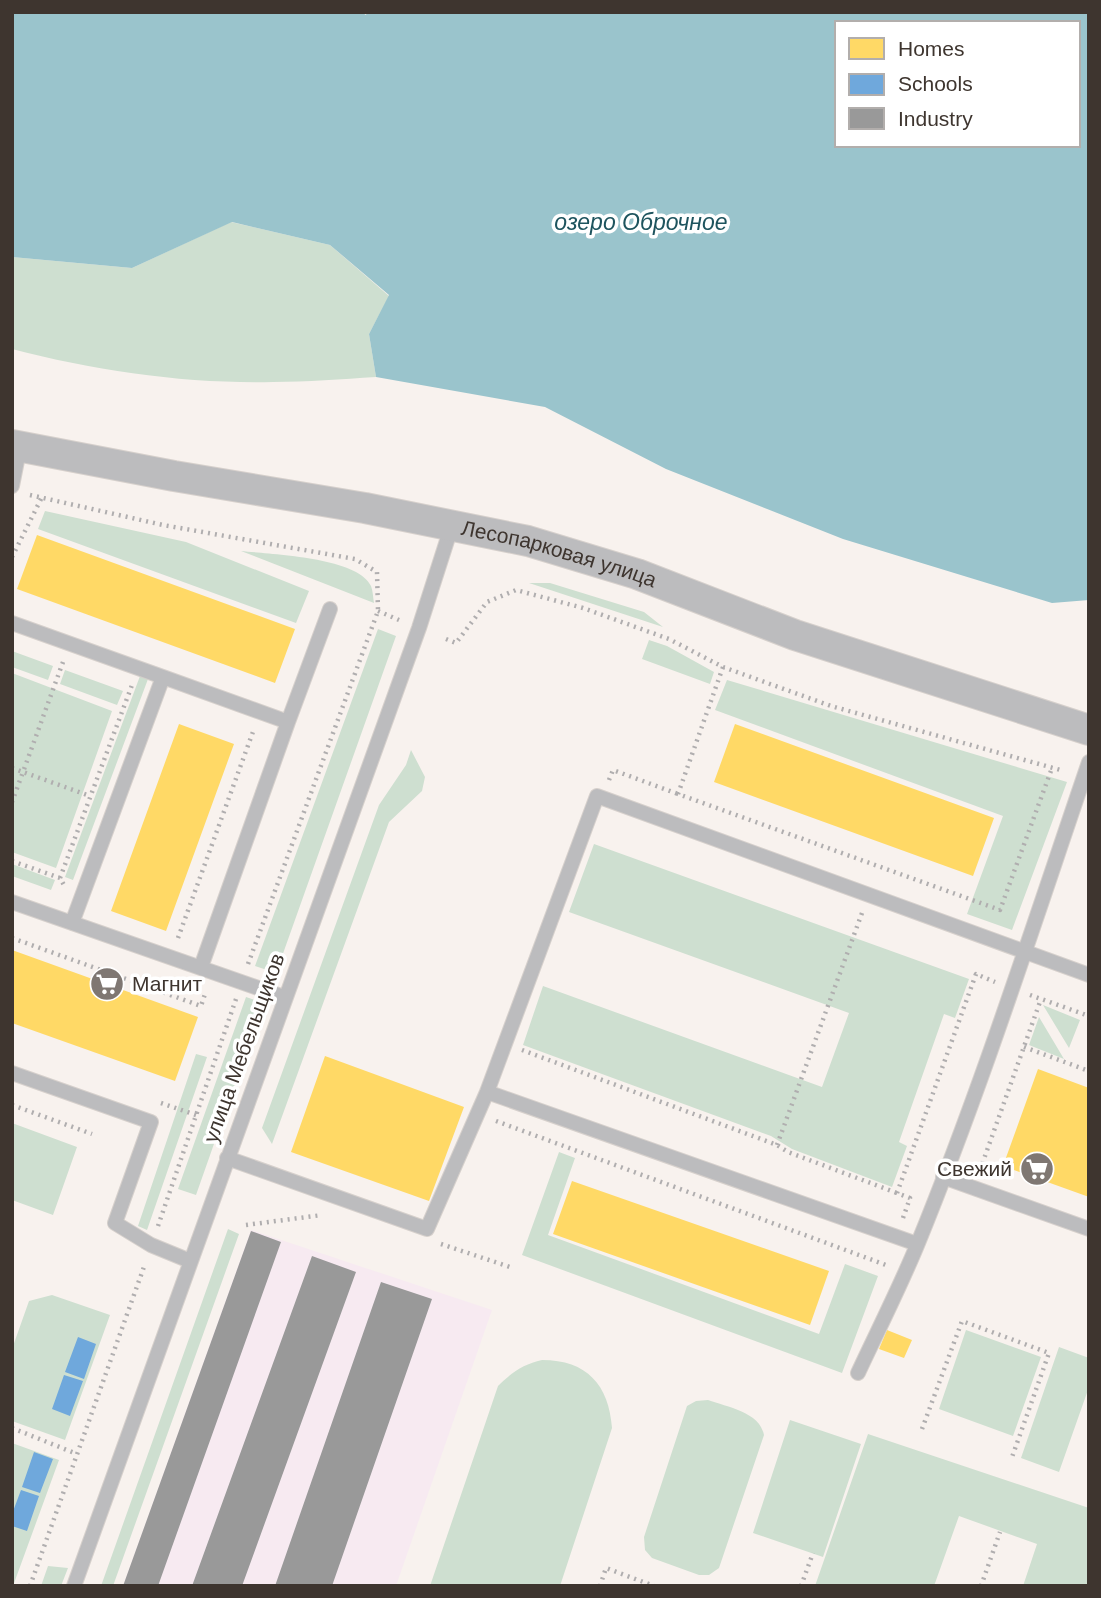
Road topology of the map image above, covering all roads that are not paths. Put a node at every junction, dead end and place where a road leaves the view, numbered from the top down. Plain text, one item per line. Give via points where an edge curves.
1 (16, 445) edge
2 (17, 489) edge
3 (452, 524) junction
4 (330, 609) dead end
5 (12, 622) edge
6 (163, 677) junction
7 (288, 722) junction
8 (1089, 730) edge
9 (1086, 769) edge
10 (12, 902) edge
11 (72, 923) junction
12 (1024, 952) junction
13 (203, 962) junction
14 (1089, 975) edge
15 (284, 997) junction
16 (12, 1073) edge
17 (487, 1092) junction
18 (227, 1158) junction
19 (943, 1177) junction
20 (1089, 1229) edge
21 (917, 1244) junction
22 (190, 1261) junction
23 (858, 1373) dead end
24 (74, 1586) edge

1 - 2 lane
1 - 3 street, Лесопарковая улица
3 - 8 street, Лесопарковая улица via 637,573 795,635
3 - 15 lane, улица Мебельщиков via 419,628
4 - 7 lane
5 - 6 lane
6 - 7 lane
6 - 11 lane
7 - 13 lane
9 - 12 lane
10 - 11 lane
11 - 13 lane
12 - 14 lane
12 - 17 lane via 597,796
12 - 19 lane
13 - 15 lane
15 - 18 lane, улица Мебельщиков
16 - 22 lane via 151,1122 115,1223
17 - 18 lane via 426,1229
17 - 21 lane
18 - 22 lane, улица Мебельщиков
19 - 20 lane
19 - 21 lane
21 - 23 lane
22 - 24 lane, улица Мебельщиков

